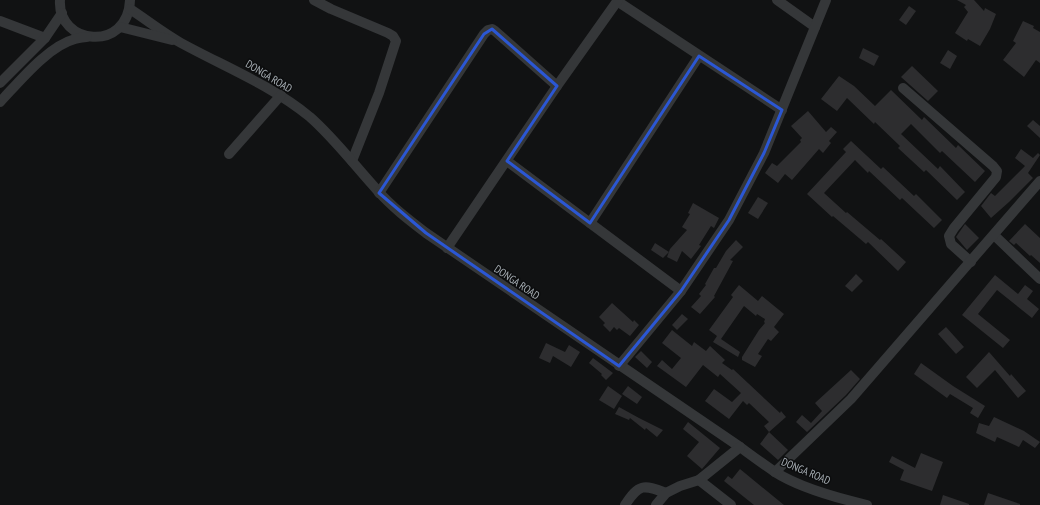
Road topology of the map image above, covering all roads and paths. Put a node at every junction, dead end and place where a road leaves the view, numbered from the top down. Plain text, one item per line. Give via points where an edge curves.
1 (60, 0) edge
2 (314, 0) edge
3 (617, 0) edge
4 (777, 0) edge
5 (826, 0) edge
6 (130, 2) edge
7 (62, 13) junction
8 (0, 21) edge
9 (120, 27) junction
10 (815, 27) junction
11 (89, 37) junction
12 (45, 38) junction
13 (180, 42) junction
14 (699, 56) junction
15 (0, 83) edge
16 (557, 86) junction
17 (902, 88) dead end
18 (281, 95) junction
19 (0, 102) edge
20 (782, 110) junction
21 (230, 154) dead end
22 (352, 161) junction
23 (507, 161) junction
24 (1038, 188) edge
25 (380, 193) junction
26 (590, 223) junction
27 (994, 235) junction
28 (447, 248) junction
29 (970, 262) junction
30 (1040, 279) edge
31 (681, 291) junction
32 (619, 366) junction
33 (740, 447) junction
34 (775, 472) junction
35 (699, 480) junction
36 (666, 494) junction
37 (730, 504) edge
38 (625, 505) edge
39 (656, 505) edge
40 (867, 505) edge

1 - 7 street
2 - 22 street via 388,33 396,40 379,93
3 - 14 street
3 - 16 street
4 - 10 street
5 - 10 street
6 - 9 street via 126,19
6 - 13 street
7 - 11 street via 72,29
7 - 12 street
8 - 12 street
9 - 11 street via 106,36
9 - 13 street
10 - 20 street
11 - 19 street via 74,39 42,58
12 - 15 street
13 - 18 street, DONGA ROAD
14 - 20 street
14 - 26 street
16 - 23 street
16 - 25 street via 495,31 488,30
17 - 29 street via 997,171 996,177 949,236 951,244
18 - 21 street
18 - 22 street, DONGA ROAD via 329,135
20 - 31 street via 764,153 729,220
22 - 25 street, DONGA ROAD
23 - 26 street
23 - 28 street
24 - 27 street
25 - 28 street, DONGA ROAD via 404,217
26 - 31 street
27 - 29 street
27 - 30 street
28 - 32 street, DONGA ROAD
29 - 34 street via 851,399
31 - 32 street
32 - 33 street, DONGA ROAD
33 - 34 street, DONGA ROAD
33 - 35 street
34 - 40 street, DONGA ROAD via 807,487
35 - 36 street
35 - 37 street
36 - 38 street via 643,487 634,493
36 - 39 street

